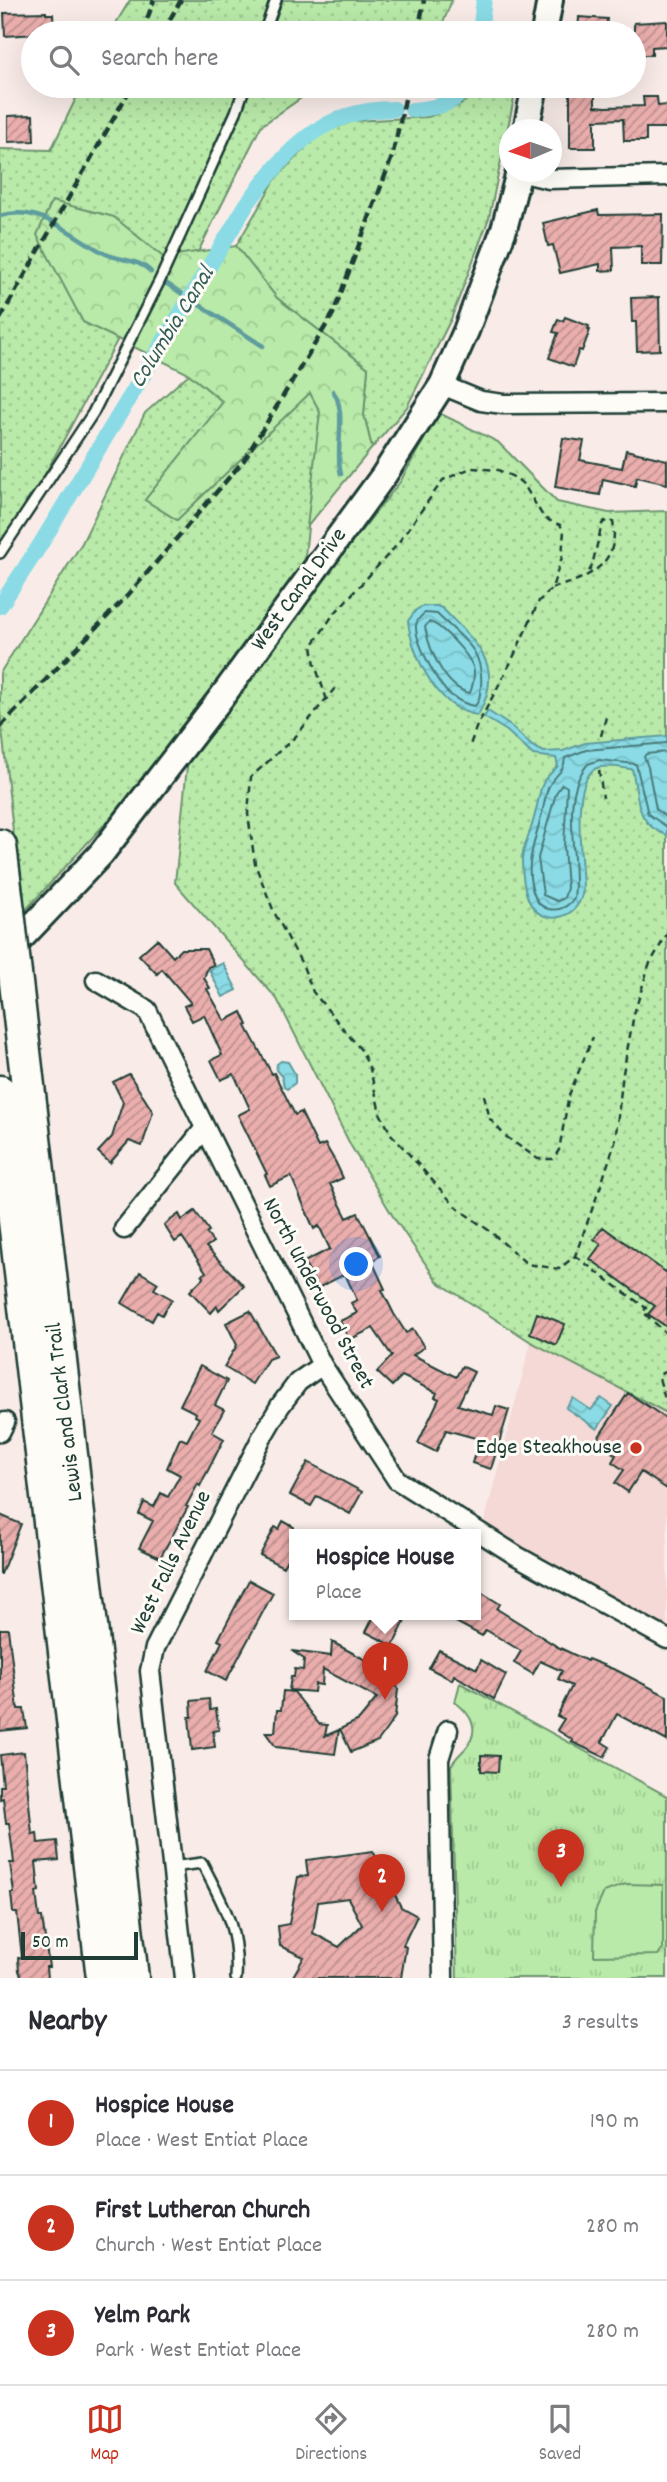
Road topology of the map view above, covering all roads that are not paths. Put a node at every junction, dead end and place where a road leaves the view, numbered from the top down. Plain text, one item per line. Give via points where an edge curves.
1 (276, 0) edge
2 (550, 0) edge
3 (268, 21) edge
4 (546, 21) edge
5 (241, 98) edge
6 (532, 98) edge
7 (528, 119) edge
8 (667, 176) edge
9 (562, 179) edge
10 (516, 182) edge
11 (442, 385) junction
12 (667, 404) edge
13 (0, 553) edge
14 (0, 846) edge
15 (8, 967) edge
16 (96, 980) dead end
17 (0, 1092) edge
18 (204, 1129) junction
19 (124, 1228) dead end
20 (322, 1365) junction
21 (474, 1529) edge
22 (481, 1533) edge
23 (667, 1639) edge
24 (448, 1730) dead end
25 (172, 1867) junction
26 (103, 1978) edge
27 (132, 1978) edge
28 (185, 1978) edge
29 (236, 1978) edge
30 (443, 1978) edge

1 - 3 lane
2 - 4 street
5 - 13 lane via 160,280 93,413
6 - 7 street
8 - 9 street
10 - 11 street, West Canal Drive via 488,277
11 - 12 street via 481,401 503,404
11 - 15 street, West Canal Drive via 384,475 197,729
14 - 15 highway, Lewis and Clark Trail, bridge via 8,911
15 - 27 highway, Lewis and Clark Trail
16 - 18 street, North Underwood Street via 147,1010
17 - 26 highway, Lewis and Clark Trail
18 - 19 street
18 - 20 street, North Underwood Street
20 - 21 street, North Underwood Street via 397,1480
20 - 25 street, West Falls Avenue via 298,1382 280,1406 155,1648 150,1671
22 - 23 street, North Underwood Street
24 - 30 street via 439,1759
25 - 28 street, West Falls Avenue
25 - 29 lane via 202,1863 230,1917

